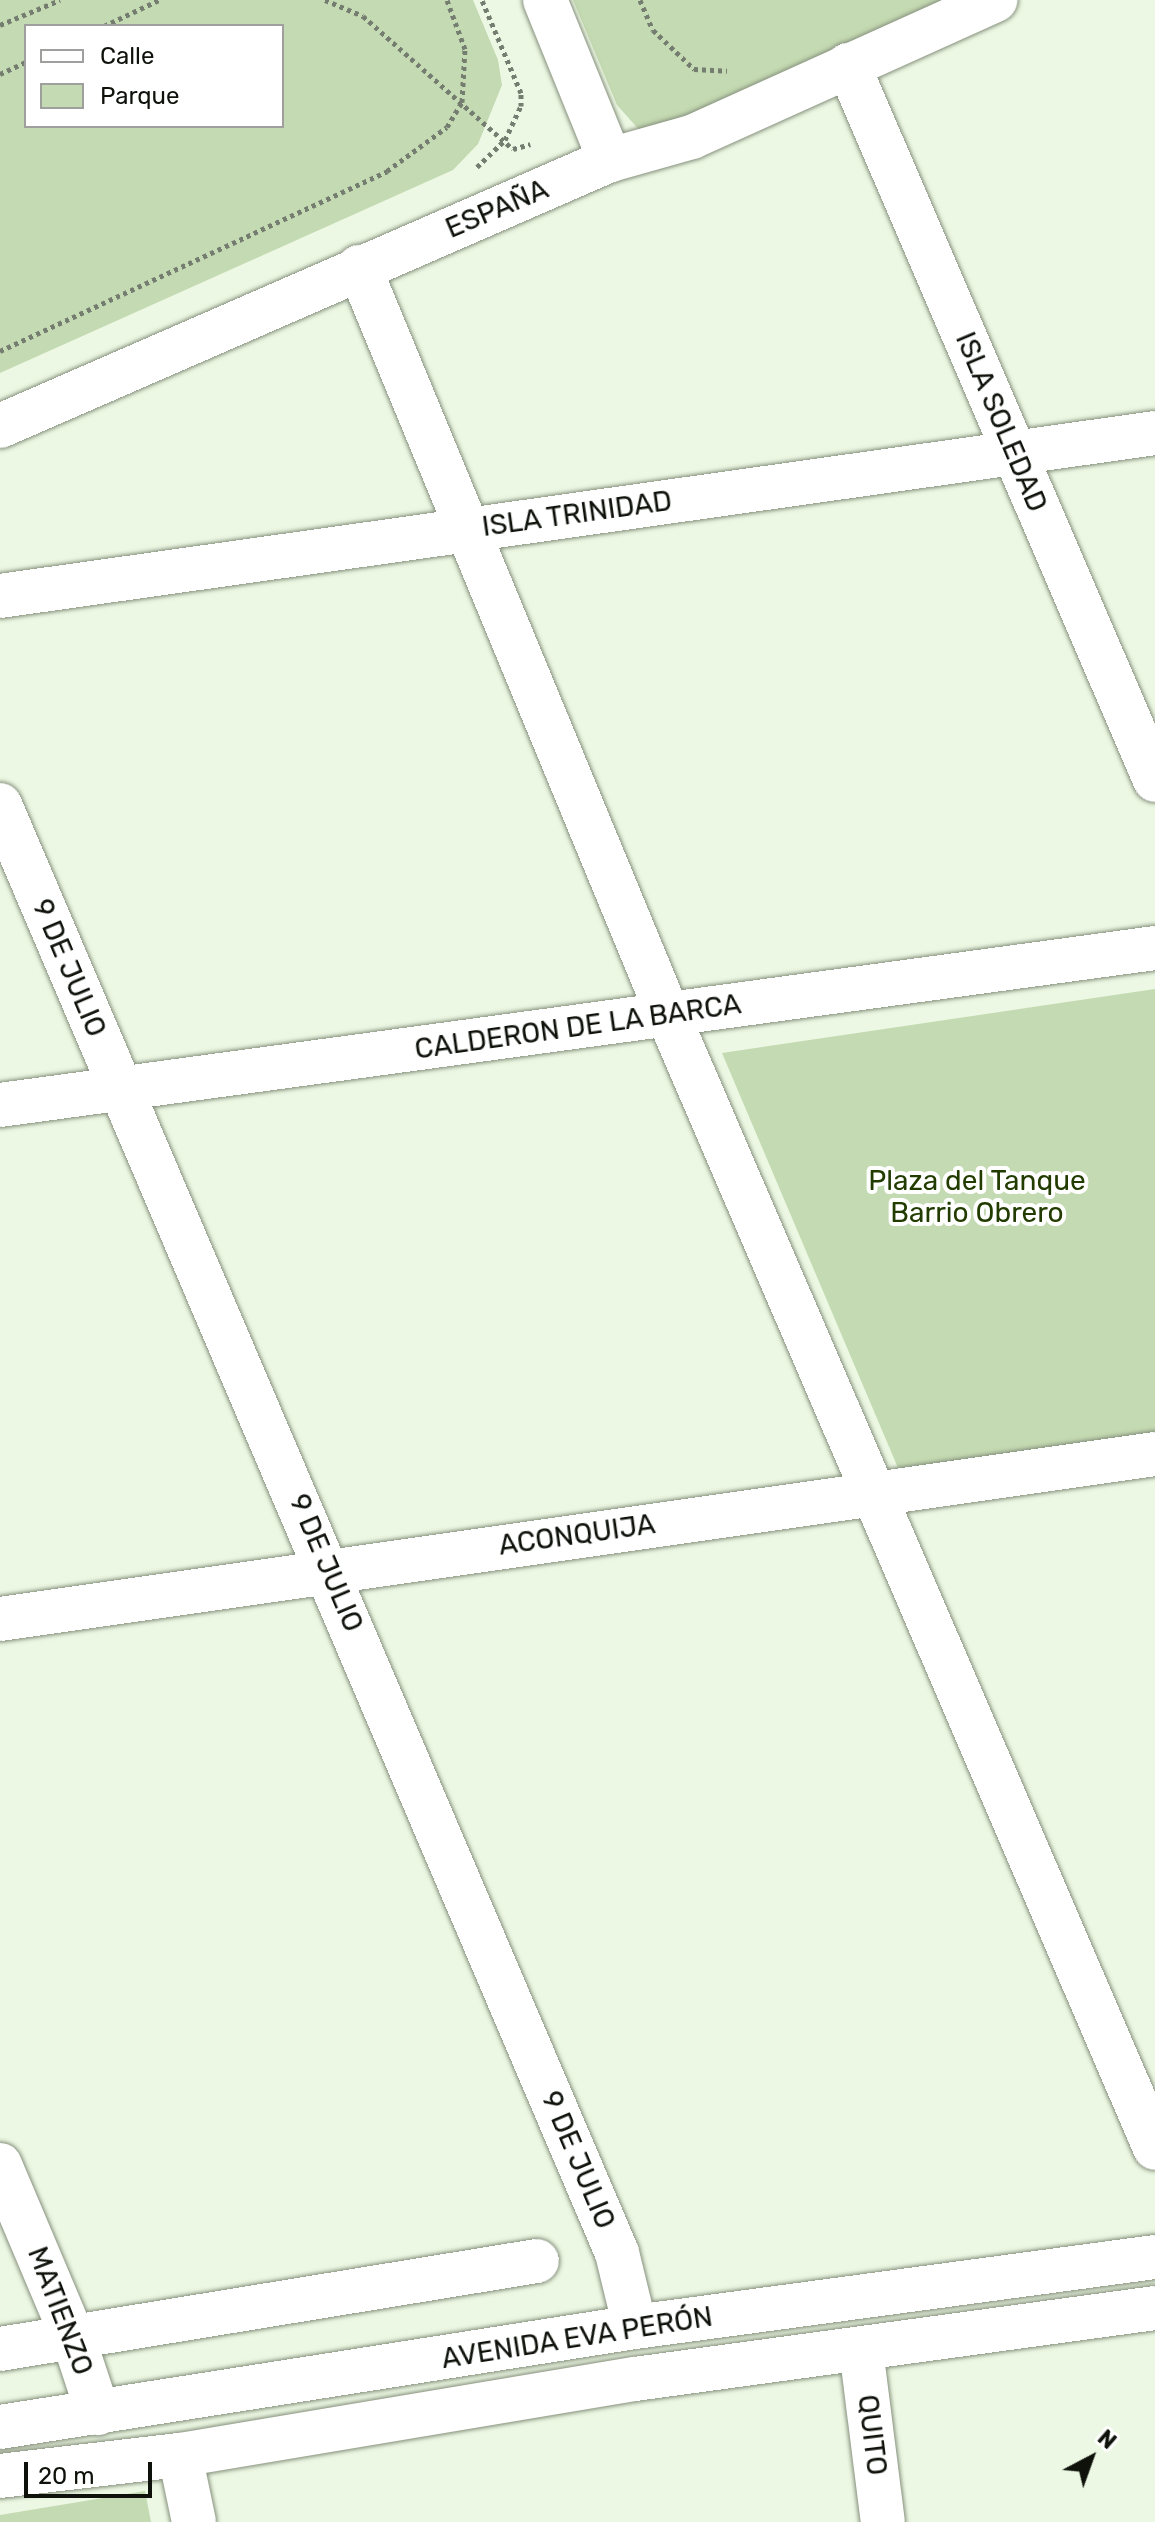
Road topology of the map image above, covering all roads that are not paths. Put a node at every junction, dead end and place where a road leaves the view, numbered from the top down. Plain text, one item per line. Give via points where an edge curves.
1 (545, 0) edge
2 (996, 0) edge
3 (848, 65) junction
4 (603, 142) junction
5 (359, 267) junction
6 (0, 426) edge
7 (1155, 433) edge
8 (1015, 453) junction
9 (465, 529) junction
10 (0, 596) edge
11 (1155, 780) edge
12 (0, 805) edge
13 (1155, 948) edge
14 (668, 1015) junction
15 (121, 1089) junction
16 (0, 1105) edge
17 (1155, 1454) edge
18 (870, 1492) junction
19 (330, 1571) junction
20 (0, 1619) edge
21 (1155, 2148) edge
22 (0, 2165) edge
23 (1155, 2257) edge
24 (537, 2261) dead end
25 (1155, 2308) edge
26 (635, 2327) junction
27 (74, 2340) junction
28 (0, 2349) edge
29 (861, 2349) junction
30 (98, 2413) junction
31 (0, 2427) edge
32 (180, 2455) junction
33 (0, 2476) edge
34 (194, 2522) edge
35 (883, 2522) edge

1 - 4 street
2 - 3 street, ESPAÑA
3 - 4 street, ESPAÑA via 692,137
3 - 8 street, ISLA SOLEDAD
4 - 5 street, ESPAÑA
5 - 6 street, ESPAÑA
5 - 9 street
7 - 8 street, ISLA TRINIDAD
8 - 9 street, ISLA TRINIDAD
8 - 11 street, ISLA SOLEDAD
9 - 10 street, ISLA TRINIDAD
9 - 14 street
12 - 15 street, 9 DE JULIO
13 - 14 street, CALDERON DE LA BARCA
14 - 15 street, CALDERON DE LA BARCA
14 - 18 street
15 - 16 street, CALDERON DE LA BARCA
15 - 19 street, 9 DE JULIO
17 - 18 street, ACONQUIJA
18 - 19 street, ACONQUIJA
18 - 21 street
19 - 20 street, ACONQUIJA
19 - 26 street, 9 DE JULIO via 617,2253
22 - 27 street, MATIENZO
23 - 26 street, AVENIDA EVA PERÓN
24 - 27 street
25 - 29 street, AVENIDA EVA PERÓN
26 - 30 street, AVENIDA EVA PERÓN
27 - 28 street
27 - 30 street, MATIENZO
29 - 32 street, AVENIDA EVA PERÓN via 635,2379
29 - 35 street, QUITO
30 - 31 street, AVENIDA EVA PERÓN
32 - 33 street, AVENIDA EVA PERÓN
32 - 34 street

